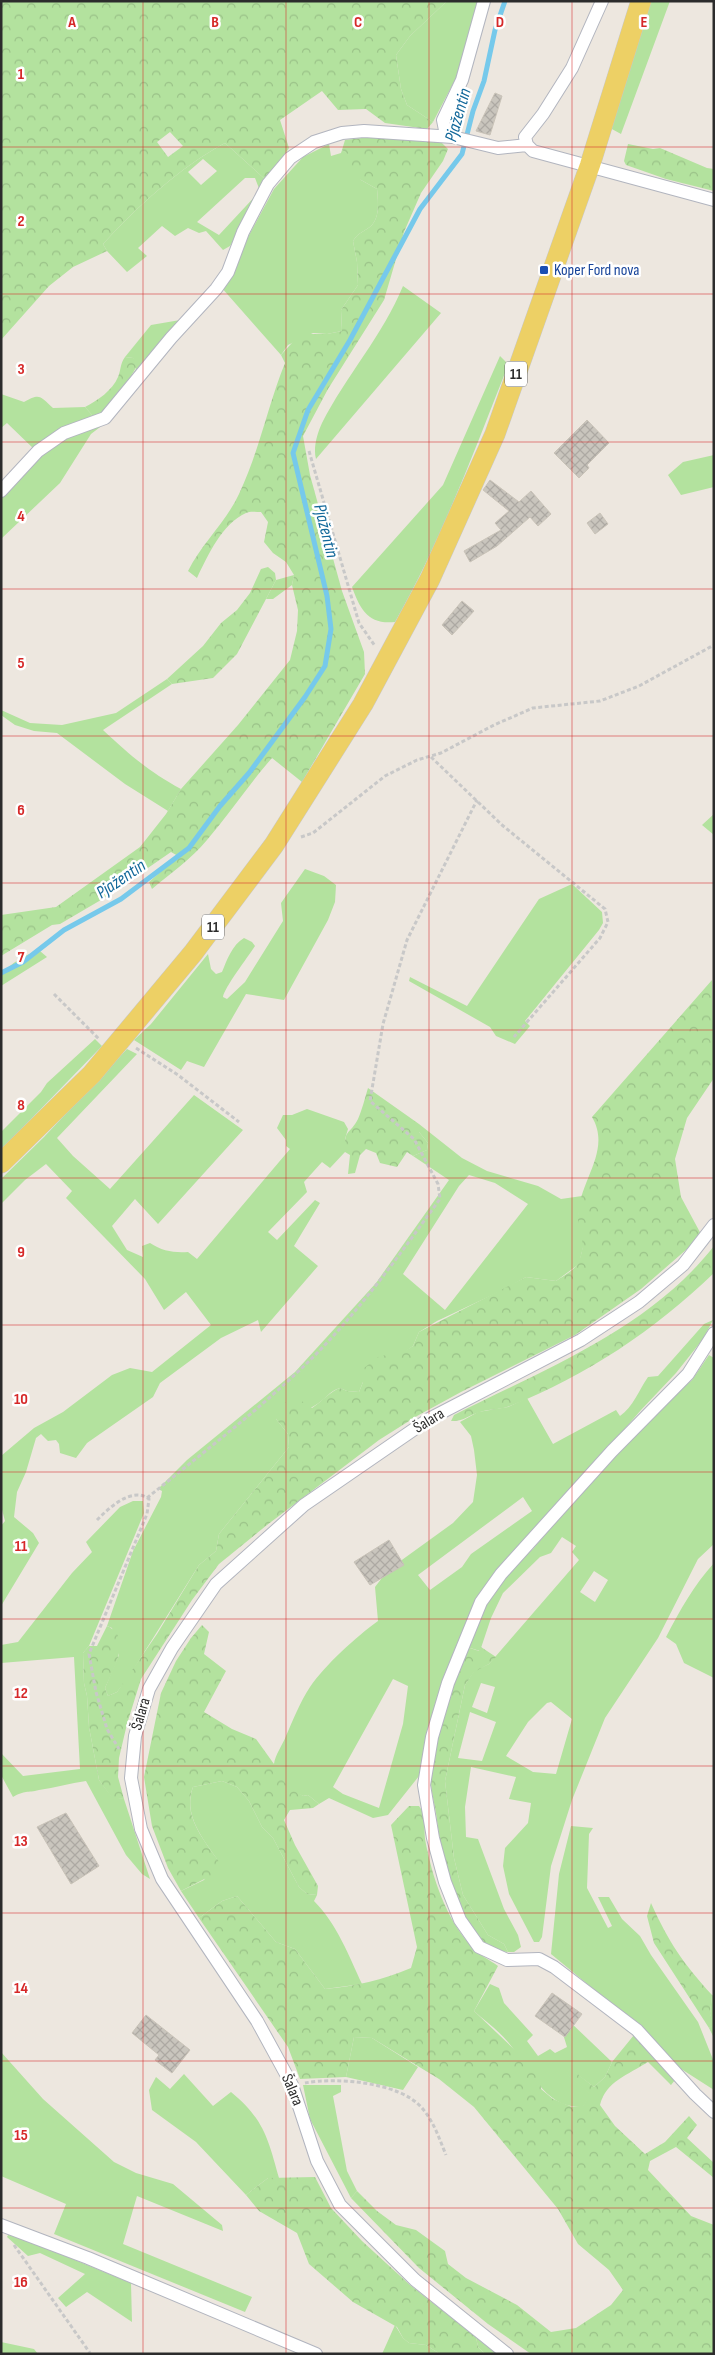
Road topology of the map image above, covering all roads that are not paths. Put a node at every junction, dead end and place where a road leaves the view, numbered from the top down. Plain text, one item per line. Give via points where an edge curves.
1 (484, 1) edge
2 (602, 1) edge
3 (641, 1) edge
4 (453, 137) junction
5 (527, 145) junction
6 (590, 165) junction
7 (714, 200) edge
8 (1, 491) edge
9 (1, 1163) edge
10 (714, 1225) edge
11 (714, 1333) edge
12 (714, 2112) edge
13 (1, 2225) edge
14 (316, 2354) edge
15 (508, 2354) edge

1 - 4 street via 462,80 443,120
2 - 5 street via 572,68 525,137
3 - 6 main road, 11
4 - 5 street via 498,148
4 - 8 street via 364,130 314,142 290,158 268,184 243,232 228,272 216,289 104,418 64,433 38,451
5 - 6 street via 533,151
6 - 7 street
6 - 9 main road, 11 via 494,434 430,579 363,704 274,845 193,953 117,1046
10 - 15 street, Šalara via 683,1265 639,1302 581,1340 429,1419 304,1505 216,1584 172,1648 149,1689 135,1736 131,1772 141,1829 162,1879 254,2015 292,2086 318,2161 340,2205 415,2280
11 - 12 street via 688,1374 612,1451 501,1574 481,1602 448,1684 432,1737 424,1784 444,1882 460,1920 478,1946 507,1960 538,1959 554,1967 637,2030
13 - 14 street

